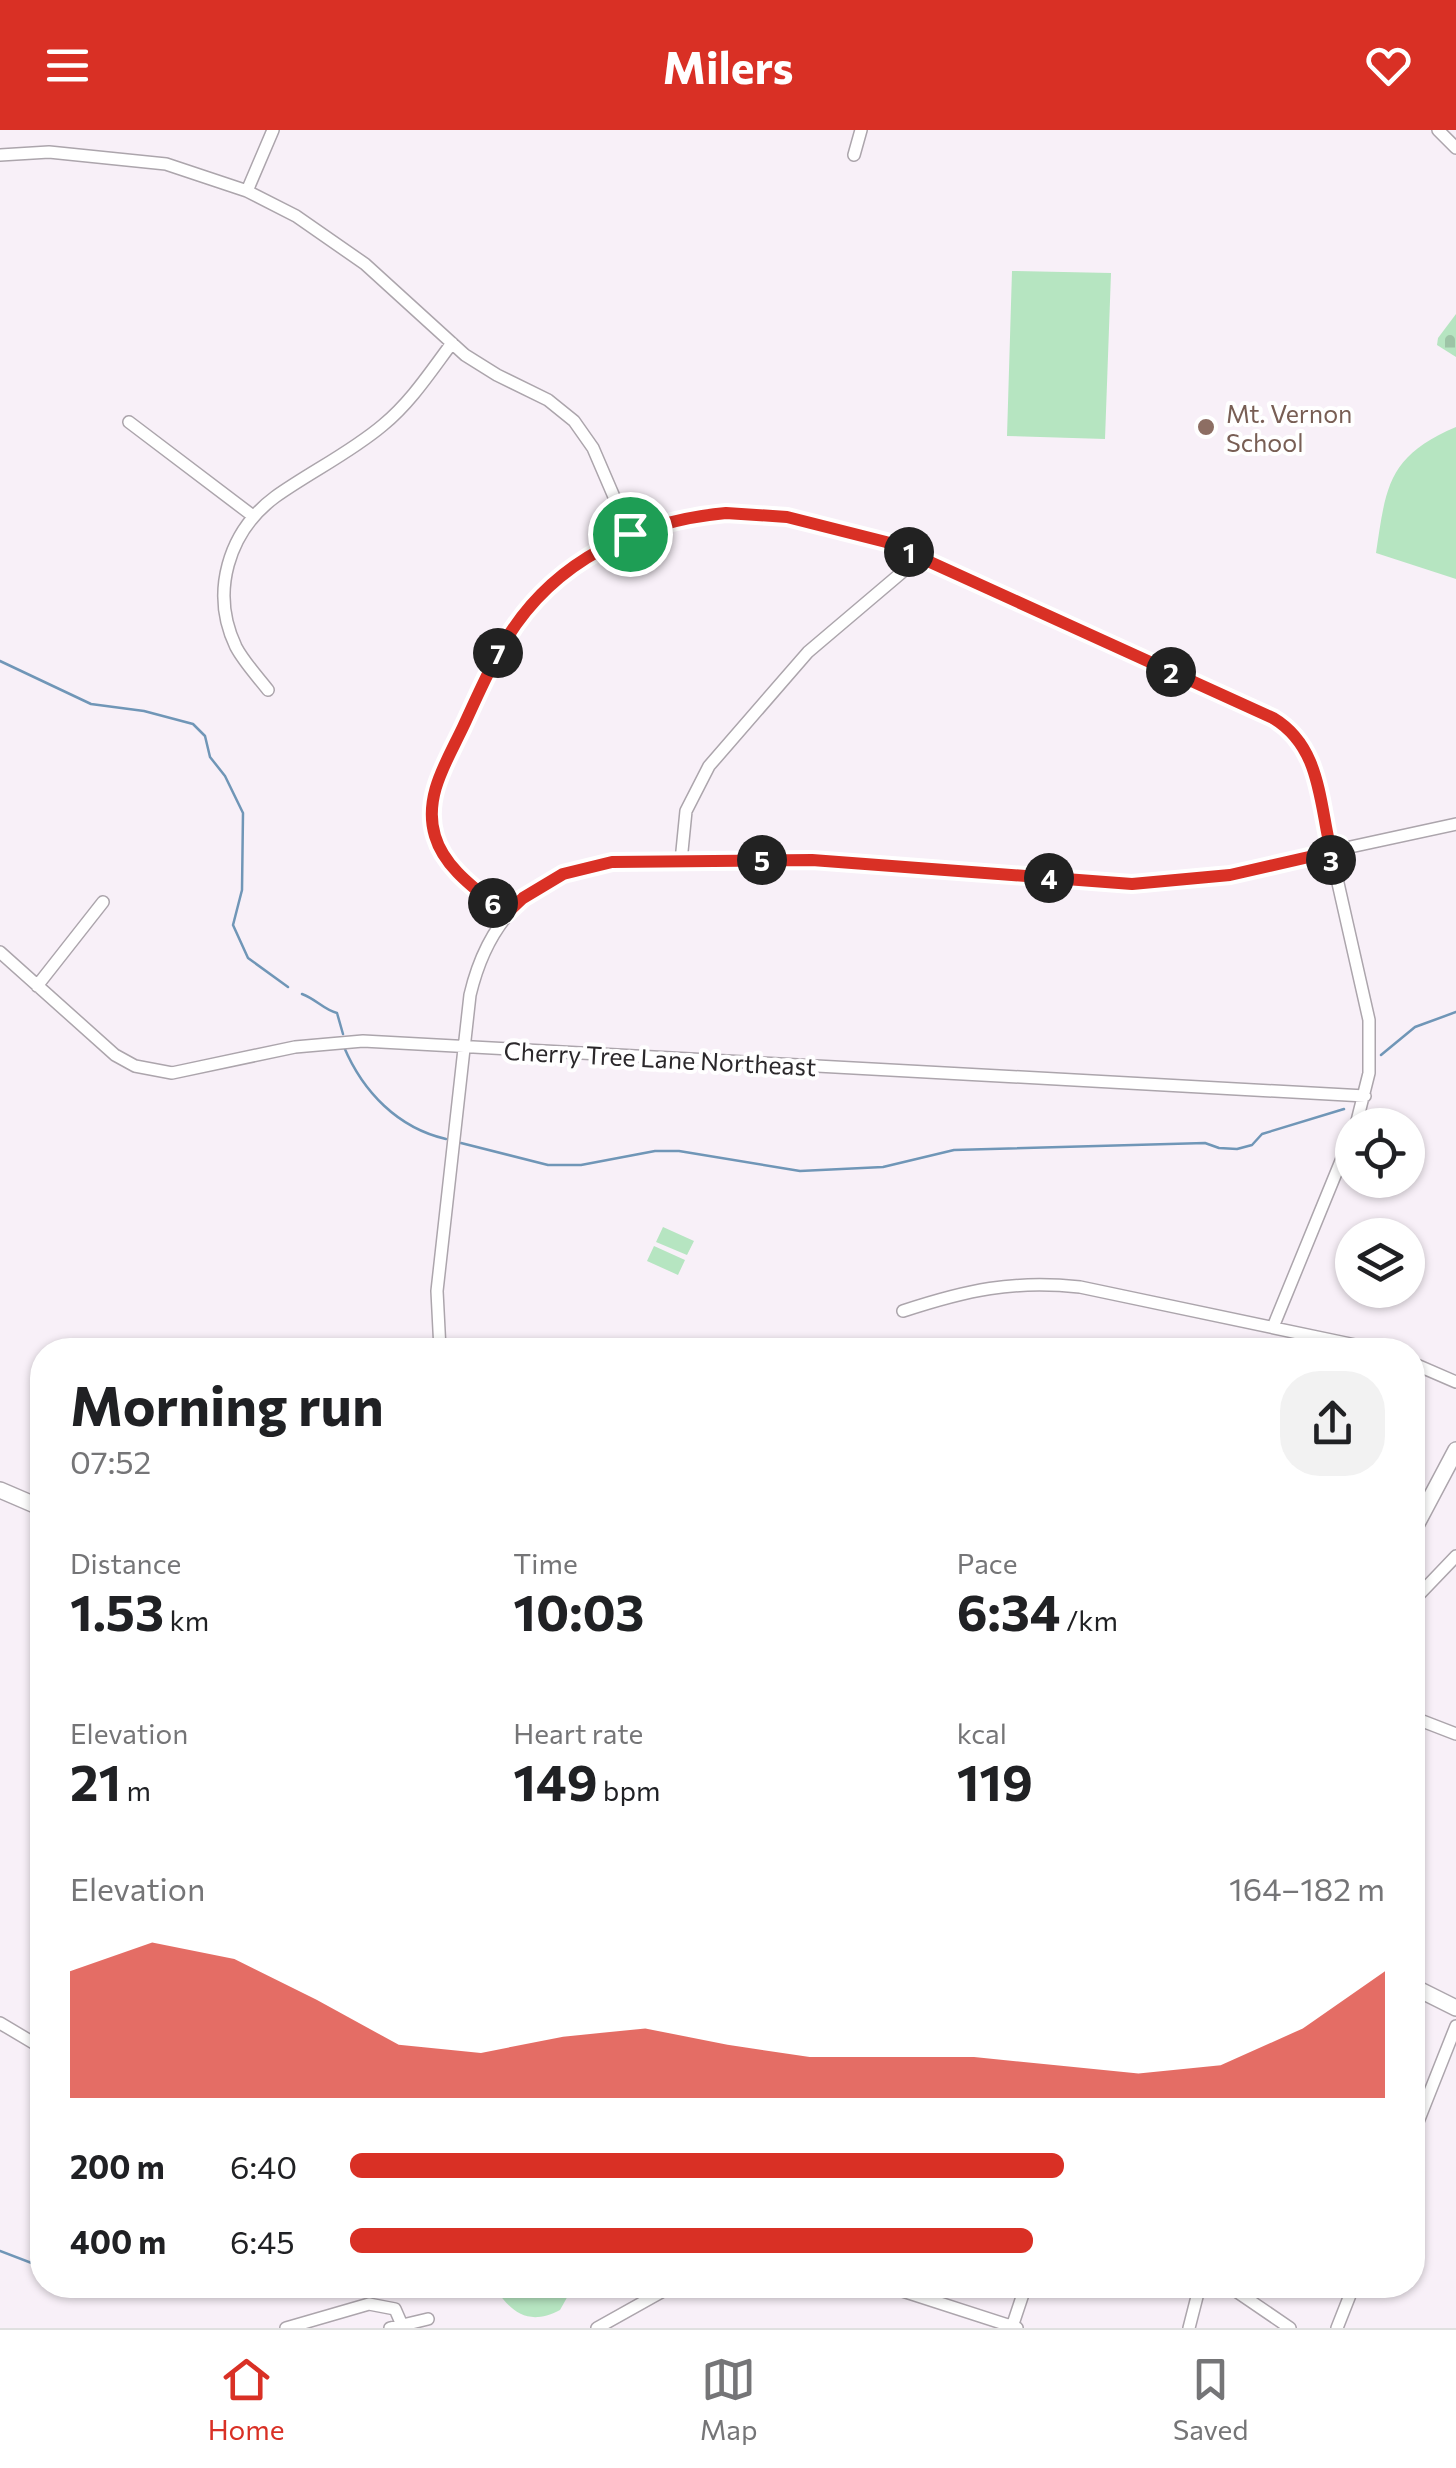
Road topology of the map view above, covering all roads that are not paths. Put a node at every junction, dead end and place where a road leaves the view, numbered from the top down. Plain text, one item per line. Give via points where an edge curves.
1 (273, 130) edge
2 (861, 130) edge
3 (1438, 130) edge
4 (1456, 148) edge
5 (0, 155) edge
6 (854, 155) dead end
7 (247, 191) junction
8 (452, 343) junction
9 (129, 422) dead end
10 (253, 516) junction
11 (630, 534) junction
12 (920, 557) junction
13 (268, 690) dead end
14 (1456, 824) edge
15 (1331, 851) junction
16 (681, 861) junction
17 (103, 902) dead end
18 (506, 914) junction
19 (0, 952) edge
20 (37, 986) junction
21 (463, 1047) junction
22 (1365, 1096) junction
23 (1361, 1108) edge
24 (1335, 1176) edge
25 (902, 1310) dead end
26 (1273, 1327) junction
27 (438, 1338) edge
28 (1323, 1338) edge
29 (1425, 1369) edge
30 (1456, 1382) edge
31 (1456, 1450) edge
32 (0, 1490) edge
33 (30, 1503) edge
34 (1425, 1508) edge
35 (1456, 1556) edge
36 (1425, 1588) edge
37 (1425, 1722) edge
38 (1456, 1734) edge
39 (1425, 1992) edge
40 (1456, 2008) edge
41 (0, 2023) edge
42 (1456, 2026) edge
43 (30, 2041) edge
44 (1425, 2104) edge
45 (652, 2298) edge
46 (925, 2298) edge
47 (1023, 2298) edge
48 (1197, 2298) edge
49 (1246, 2298) edge
50 (1349, 2298) edge
51 (428, 2319) dead end
52 (339, 2322) edge
53 (396, 2327) edge
54 (604, 2327) edge
55 (1015, 2327) edge
56 (288, 2328) edge
57 (1189, 2328) edge
58 (1290, 2328) edge
59 (1338, 2328) edge

1 - 7 street
2 - 6 street
3 - 4 street
5 - 7 street via 48,152 166,164
7 - 8 street via 344,247
8 - 10 street via 387,422
8 - 11 street via 574,421 593,448
9 - 10 street
10 - 13 street via 229,556 224,604 237,648
11 - 12 street via 692,516 758,514 858,532
11 - 18 street via 570,568 522,616 436,785 432,819 442,852
12 - 15 street via 1286,726 1312,761
12 - 16 street via 808,652 709,766 686,811
14 - 15 street
15 - 16 street via 1230,875 1132,884 812,860
15 - 22 street via 1369,1020
16 - 18 street via 579,868 542,885
17 - 20 street
18 - 21 street via 476,969
19 - 20 street, Cherry Tree Lane Northeast
20 - 21 street, Cherry Tree Lane Northeast via 115,1055 157,1072 186,1072 328,1042
21 - 22 street, Cherry Tree Lane Northeast
21 - 27 street via 437,1291
22 - 23 street
24 - 26 street
25 - 26 street via 978,1288 1042,1283
26 - 28 street
29 - 30 street
31 - 34 main road
32 - 33 main road
35 - 36 street
37 - 38 street
39 - 40 main road
41 - 43 street
42 - 44 street
45 - 54 street
46 - 55 street
47 - 55 street
48 - 57 street
49 - 58 street
50 - 59 street
51 - 53 street
52 - 53 street via 369,2304 385,2305 395,2309
52 - 56 street

